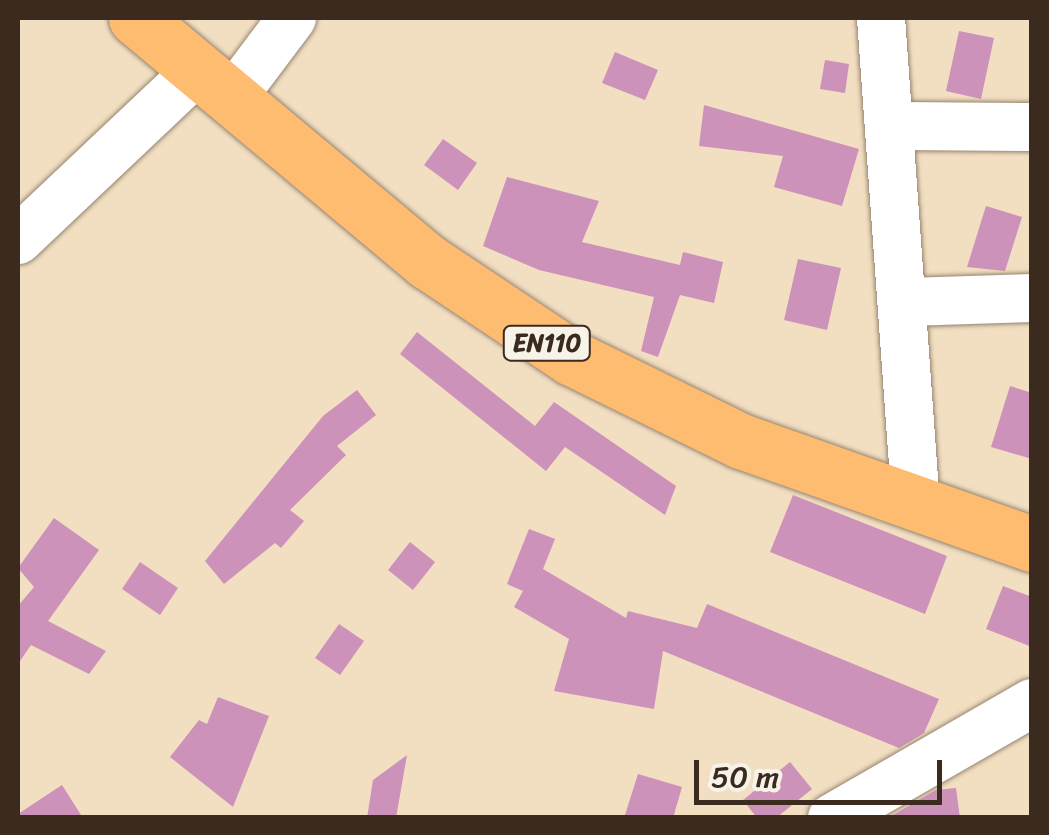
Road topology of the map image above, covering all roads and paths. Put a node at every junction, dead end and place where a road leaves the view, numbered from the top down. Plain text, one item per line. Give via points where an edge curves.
1 (136, 18) edge
2 (292, 18) edge
3 (881, 18) edge
4 (215, 84) junction
5 (891, 126) junction
6 (1032, 127) edge
7 (18, 240) edge
8 (1032, 298) edge
9 (907, 302) junction
10 (916, 501) junction
11 (1032, 544) edge
12 (1032, 703) edge
13 (832, 818) edge

1 - 4 main road, EN110
2 - 4 street
3 - 5 street
4 - 7 street
4 - 10 main road, EN110 via 428,262 572,358 741,440
5 - 6 street
5 - 9 street
8 - 9 street
9 - 10 street
10 - 11 main road, EN110
12 - 13 street

